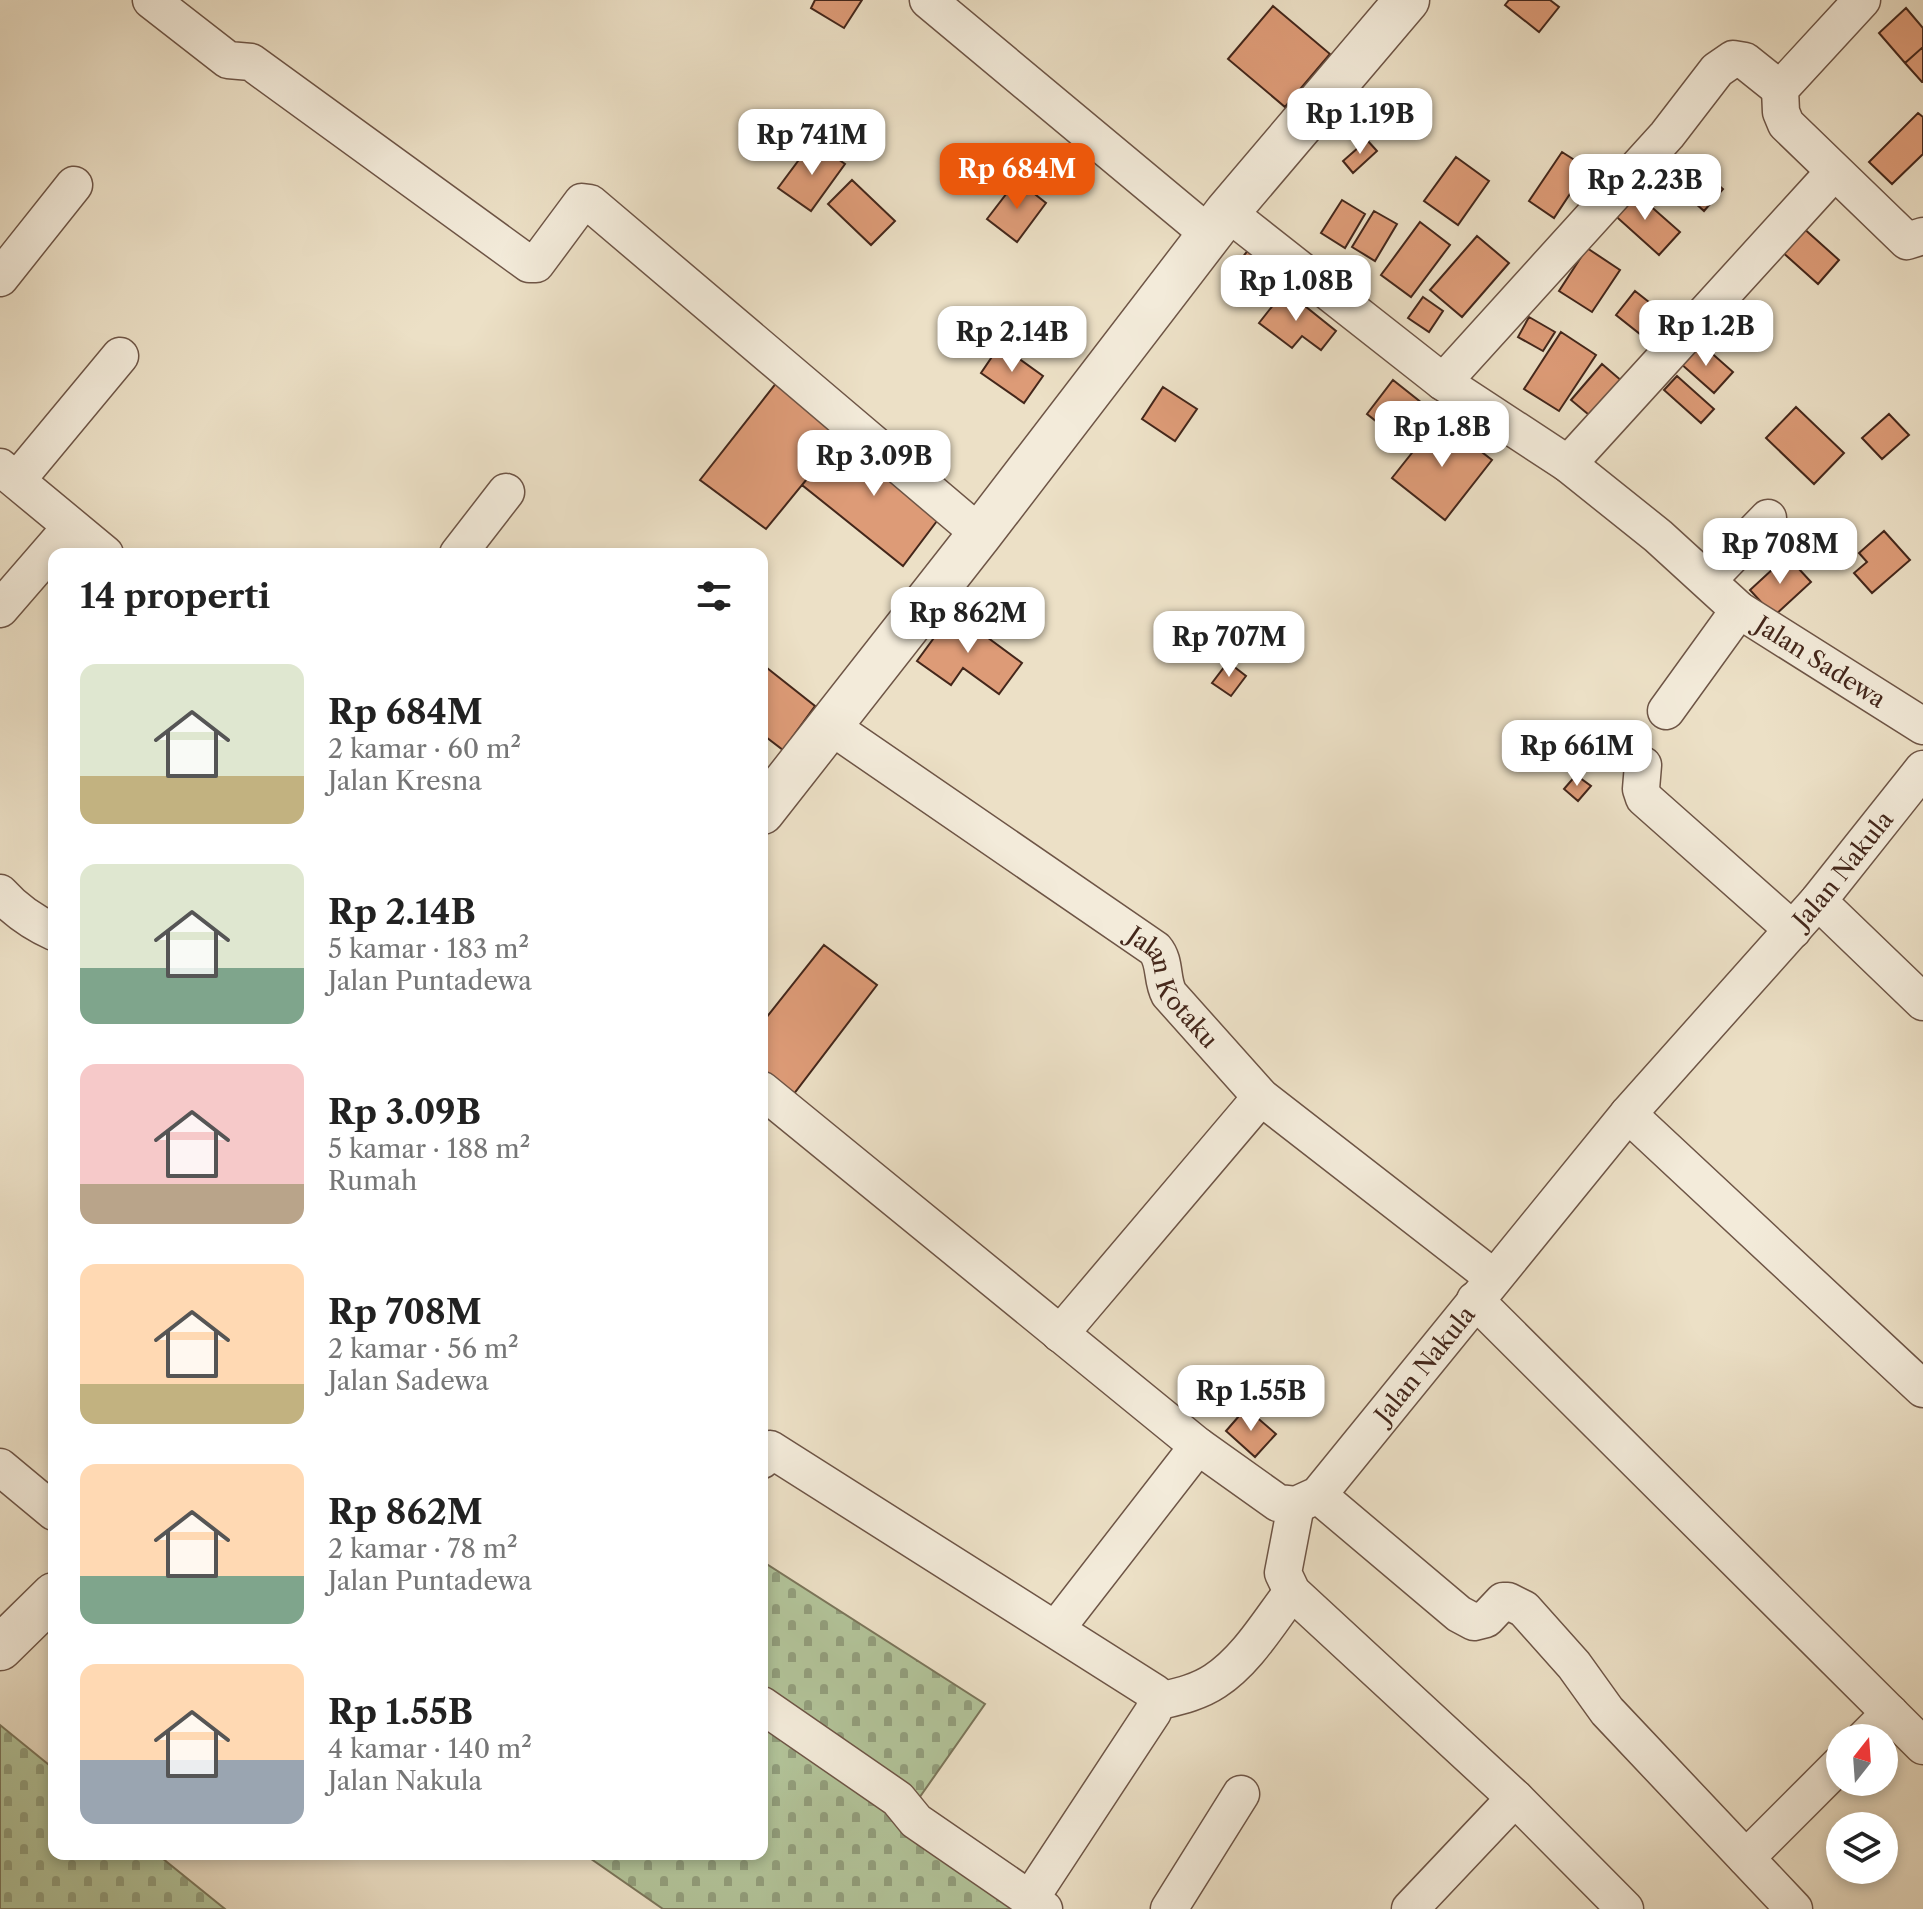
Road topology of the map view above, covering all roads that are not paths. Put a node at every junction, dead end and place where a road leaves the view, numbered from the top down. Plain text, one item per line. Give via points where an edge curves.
1 (151, 0) edge
2 (928, 0) edge
3 (1407, 0) edge
4 (1862, 0) edge
5 (1780, 89) junction
6 (1834, 172) junction
7 (74, 185) dead end
8 (1218, 224) junction
9 (1923, 236) edge
10 (0, 278) edge
11 (120, 356) dead end
12 (1443, 382) junction
13 (1568, 464) junction
14 (8, 473) edge
15 (506, 492) dead end
16 (1768, 518) dead end
17 (71, 527) junction
18 (980, 534) junction
19 (53, 548) edge
20 (97, 548) edge
21 (463, 548) edge
22 (48, 554) edge
23 (1708, 580) junction
24 (0, 609) edge
25 (1739, 610) junction
26 (1666, 711) dead end
27 (829, 725) junction
28 (1923, 726) edge
29 (1643, 765) dead end
30 (1923, 769) edge
31 (768, 804) edge
32 (0, 893) edge
33 (1818, 901) junction
34 (48, 929) edge
35 (1793, 930) junction
36 (1923, 1002) edge
37 (768, 1095) edge
38 (1261, 1097) junction
39 (1628, 1114) junction
40 (1485, 1289) junction
41 (1060, 1334) junction
42 (1923, 1389) edge
43 (1198, 1446) junction
44 (768, 1452) edge
45 (0, 1467) edge
46 (1307, 1500) junction
47 (48, 1507) edge
48 (1292, 1592) junction
49 (48, 1601) edge
50 (1056, 1629) junction
51 (0, 1648) edge
52 (1156, 1702) junction
53 (768, 1709) edge
54 (1876, 1724) edge
55 (1898, 1735) edge
56 (1923, 1746) edge
57 (1826, 1778) edge
58 (1241, 1794) dead end
59 (1515, 1798) junction
60 (1746, 1858) junction
61 (1037, 1904) edge
62 (1169, 1909) edge
63 (1410, 1909) edge
64 (1625, 1909) edge
65 (1794, 1909) edge

1 - 18 street via 230,62 251,62 529,264 536,264 582,202 590,203
2 - 8 street, Jalan Sadewa
3 - 8 street
4 - 5 street
5 - 6 street via 1786,124
5 - 12 street via 1745,61 1733,59 1717,70 1667,135
6 - 9 street via 1907,241
6 - 13 street
7 - 10 street
8 - 12 street, Jalan Sadewa
8 - 18 street
11 - 14 street
12 - 13 street, Jalan Sadewa
13 - 23 street, Jalan Sadewa
14 - 17 street
15 - 21 street
16 - 23 street
17 - 19 street
17 - 20 street
18 - 27 street
22 - 24 street
23 - 25 street, Jalan Sadewa
25 - 26 street
25 - 28 street, Jalan Sadewa
27 - 31 street
27 - 38 street, Jalan Kotaku via 1155,949 1169,994
29 - 35 street via 1644,798
30 - 33 street, Jalan Nakula
32 - 34 street via 17,912
33 - 35 street, Jalan Nakula
33 - 36 street
35 - 39 street, Jalan Nakula
37 - 41 street
38 - 40 street, Jalan Kotaku
38 - 41 street
39 - 40 street, Jalan Nakula
39 - 42 street
40 - 46 street, Jalan Nakula
40 - 54 street, Jalan Kotaku
41 - 43 street
43 - 46 street via 1278,1503
43 - 50 street
44 - 50 street
45 - 47 street
46 - 48 street via 1283,1573
46 - 60 street via 1474,1622 1486,1619 1503,1601 1524,1609 1607,1711
48 - 52 street via 1239,1661 1190,1693
48 - 59 street
49 - 51 street
50 - 52 street via 1155,1693
52 - 61 street
53 - 61 street
55 - 56 street, Jalan Kotaku
57 - 60 street
58 - 62 street
59 - 63 street
59 - 64 street
60 - 65 street

